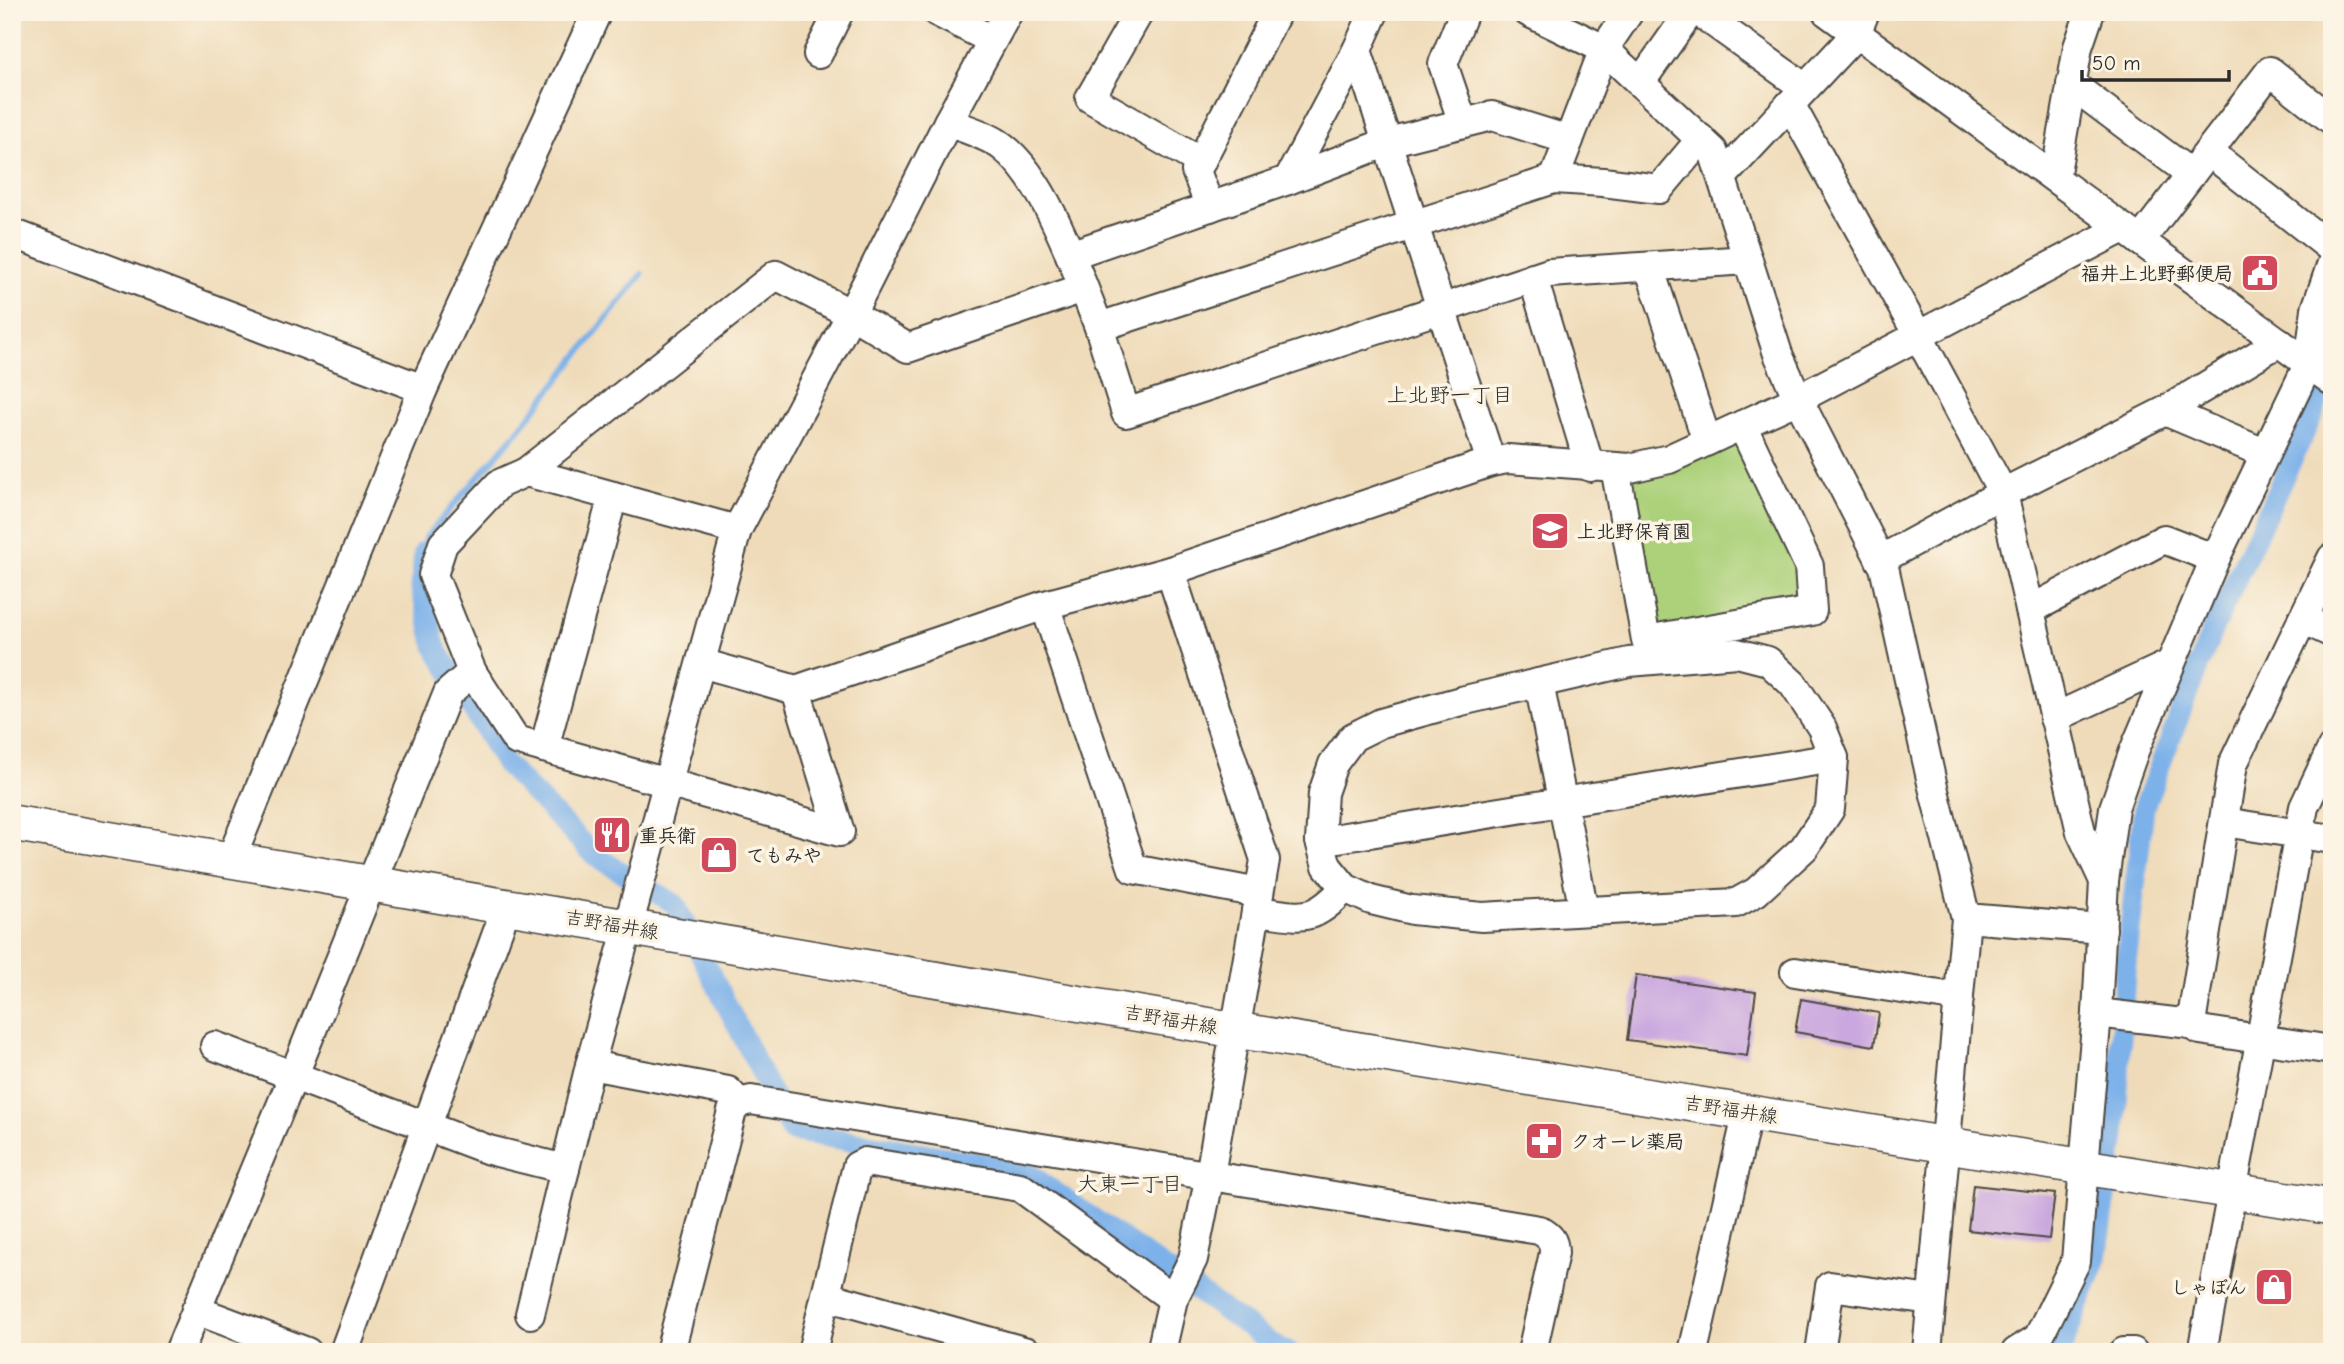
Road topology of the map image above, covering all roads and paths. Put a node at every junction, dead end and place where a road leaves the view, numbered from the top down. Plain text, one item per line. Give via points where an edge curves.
1 (597, 12) edge
2 (839, 12) edge
3 (937, 12) edge
4 (1007, 12) edge
5 (1139, 12) edge
6 (1277, 12) edge
7 (1374, 12) edge
8 (1464, 12) edge
9 (1528, 12) edge
10 (1629, 12) edge
11 (1690, 12) edge
12 (1699, 12) edge
13 (1827, 12) edge
14 (2090, 12) edge
15 (1860, 23) edge
16 (992, 40) junction
17 (1604, 49) junction
18 (1357, 50) junction
19 (818, 54) dead end
20 (1640, 83) junction
21 (2071, 84) junction
22 (1798, 96) junction
23 (2332, 120) edge
24 (948, 122) junction
25 (1463, 123) junction
26 (1701, 139) junction
27 (1569, 140) junction
28 (1388, 142) junction
29 (2209, 152) junction
30 (1201, 162) junction
31 (2192, 174) junction
32 (1722, 177) junction
33 (2055, 178) junction
34 (1554, 179) junction
35 (1288, 180) junction
36 (1210, 207) junction
37 (1415, 225) junction
38 (12, 233) edge
39 (2132, 234) junction
40 (2332, 249) edge
41 (1070, 255) junction
42 (1748, 260) junction
43 (2332, 264) edge
44 (1649, 267) junction
45 (1533, 278) junction
46 (1083, 288) junction
47 (1442, 309) junction
48 (851, 314) junction
49 (1099, 327) junction
50 (1919, 337) junction
51 (2279, 342) junction
52 (2320, 372) edge
53 (423, 389) junction
54 (1798, 399) junction
55 (2165, 411) junction
56 (1742, 425) junction
57 (1707, 441) junction
58 (2264, 453) junction
59 (1491, 463) junction
60 (1603, 467) junction
61 (526, 472) junction
62 (2003, 493) junction
63 (613, 496) junction
64 (737, 530) junction
65 (2332, 558) edge
66 (2215, 559) junction
67 (1880, 560) junction
68 (1170, 570) junction
69 (1045, 605) junction
70 (2030, 610) junction
71 (2302, 618) junction
72 (2332, 633) edge
73 (701, 663) junction
74 (2170, 664) junction
75 (472, 672) junction
76 (1539, 683) junction
77 (796, 690) junction
78 (2054, 718) junction
79 (544, 748) junction
80 (2332, 748) edge
81 (1834, 758) junction
82 (668, 782) junction
83 (1562, 802) junction
84 (2224, 822) junction
85 (12, 823) edge
86 (2299, 834) junction
87 (2332, 839) edge
88 (1320, 841) junction
89 (230, 859) junction
90 (2104, 881) junction
91 (370, 883) junction
92 (1345, 888) junction
93 (1258, 902) junction
94 (507, 906) junction
95 (1584, 911) junction
96 (1966, 918) junction
97 (628, 926) junction
98 (2102, 929) junction
99 (1795, 972) dead end
100 (1959, 998) junction
101 (2097, 1013) junction
102 (2191, 1024) junction
103 (1235, 1030) junction
104 (2261, 1038) junction
105 (215, 1046) dead end
106 (2332, 1050) edge
107 (590, 1065) junction
108 (293, 1077) junction
109 (739, 1103) junction
110 (1748, 1111) junction
111 (426, 1127) junction
112 (1946, 1145) junction
113 (2083, 1168) junction
114 (565, 1169) junction
115 (1210, 1175) junction
116 (2232, 1191) junction
117 (2332, 1207) edge
118 (826, 1296) junction
119 (1173, 1298) junction
120 (1931, 1300) junction
121 (196, 1310) junction
122 (530, 1314) dead end
123 (178, 1352) edge
124 (306, 1352) edge
125 (344, 1352) edge
126 (670, 1352) edge
127 (812, 1352) edge
128 (1027, 1352) edge
129 (1161, 1352) edge
130 (1532, 1352) edge
131 (1693, 1352) edge
132 (1820, 1352) edge
133 (1927, 1352) edge
134 (2016, 1352) edge
135 (2202, 1352) edge

1 - 53 street
2 - 19 street
3 - 16 street
4 - 16 street
5 - 30 street via 1090,99
6 - 30 street
7 - 18 street
8 - 25 street via 1443,64
9 - 17 street
10 - 17 street
11 - 20 street
12 - 22 street
13 - 15 street
14 - 21 street
15 - 22 street
15 - 33 street
16 - 24 street
17 - 20 street
17 - 27 street
18 - 28 street
18 - 35 street
20 - 26 street
21 - 31 street
21 - 33 street
22 - 32 street
22 - 50 street
23 - 29 street via 2270,71
24 - 41 street via 1002,146 1033,179
24 - 48 street
25 - 27 street via 1492,116
25 - 28 street
26 - 32 street via 1713,150
26 - 34 street via 1658,189
27 - 34 street
28 - 35 street
28 - 37 street
29 - 31 street
29 - 40 street
30 - 36 street via 1196,171
31 - 39 street
32 - 42 street
33 - 39 street
34 - 37 street
35 - 36 street
36 - 41 street
37 - 47 street
37 - 49 street
38 - 53 street
39 - 50 street
39 - 51 street
41 - 46 street
42 - 44 street
42 - 54 street via 1778,354
43 - 52 street via 2316,309
44 - 45 street
44 - 57 street
45 - 47 street
45 - 60 street
46 - 48 street via 908,348
46 - 49 street
47 - 49 street via 1126,413
47 - 59 street
48 - 61 street via 776,275
48 - 64 street
50 - 54 street
50 - 62 street
51 - 52 street
51 - 55 street
52 - 58 street
53 - 89 street
54 - 56 street
54 - 67 street
55 - 58 street
55 - 62 street
56 - 57 street
56 - 60 street via 1809,566 1812,611 1646,640
57 - 60 street via 1669,459 1630,468
58 - 66 street
59 - 60 street via 1508,460
59 - 68 street
61 - 63 street
61 - 75 street via 499,484 443,544 433,575
62 - 67 street
62 - 70 street
63 - 64 street
63 - 79 street
64 - 73 street
65 - 71 street
66 - 70 street via 2164,539
66 - 74 street
67 - 96 street
68 - 69 street
68 - 93 street via 1265,860
69 - 77 street
69 - 93 street via 1133,869
70 - 78 street
71 - 72 street
71 - 84 street via 2233,764
73 - 77 street
73 - 82 street
74 - 78 street
74 - 90 street via 2114,808
75 - 79 street via 516,740
75 - 91 street via 448,693
76 - 81 street via 1629,662 1737,653 1768,662 1793,684 1822,728
76 - 83 street
76 - 88 street via 1381,723 1353,737 1333,764 1323,793
77 - 82 street via 840,832
78 - 90 street via 2081,832
79 - 82 street
80 - 86 street via 2304,807
81 - 83 street
81 - 95 street via 1830,809 1804,848 1756,892 1735,903
82 - 97 street
83 - 88 street
83 - 95 street
84 - 86 street
84 - 102 street
85 - 89 main road, 吉野福井線
86 - 87 street
86 - 104 street
88 - 92 street via 1327,866
89 - 91 main road, 吉野福井線
90 - 98 street
91 - 94 main road, 吉野福井線
91 - 108 street
92 - 93 street via 1327,907 1307,916
92 - 95 street via 1371,900 1482,917
93 - 103 street
94 - 97 main road, 吉野福井線
94 - 111 street
96 - 98 street
96 - 100 street
97 - 103 main road, 吉野福井線
97 - 107 street
98 - 101 street
99 - 100 street
100 - 112 street
101 - 102 street
101 - 113 street
102 - 104 street via 2200,1030
103 - 110 main road, 吉野福井線
103 - 115 street
104 - 106 street
104 - 116 street
105 - 108 street
107 - 109 street via 728,1091
107 - 114 street
108 - 111 street
108 - 121 street
109 - 115 street via 751,1100
109 - 126 street via 732,1111
110 - 112 main road, 吉野福井線
110 - 131 street
111 - 114 street via 489,1150
111 - 125 street
112 - 113 main road, 吉野福井線
112 - 120 street
113 - 116 main road, 吉野福井線
113 - 134 street via 2076,1261 2038,1338
114 - 122 street
115 - 119 street via 1193,1259
115 - 130 street via 1530,1228 1548,1235 1554,1253
116 - 117 main road, 吉野福井線
116 - 135 street
118 - 119 street via 857,1166 865,1162 1020,1187
118 - 127 street
118 - 128 street
119 - 129 street
120 - 132 street via 1830,1286
120 - 133 street
121 - 123 street
121 - 124 street

